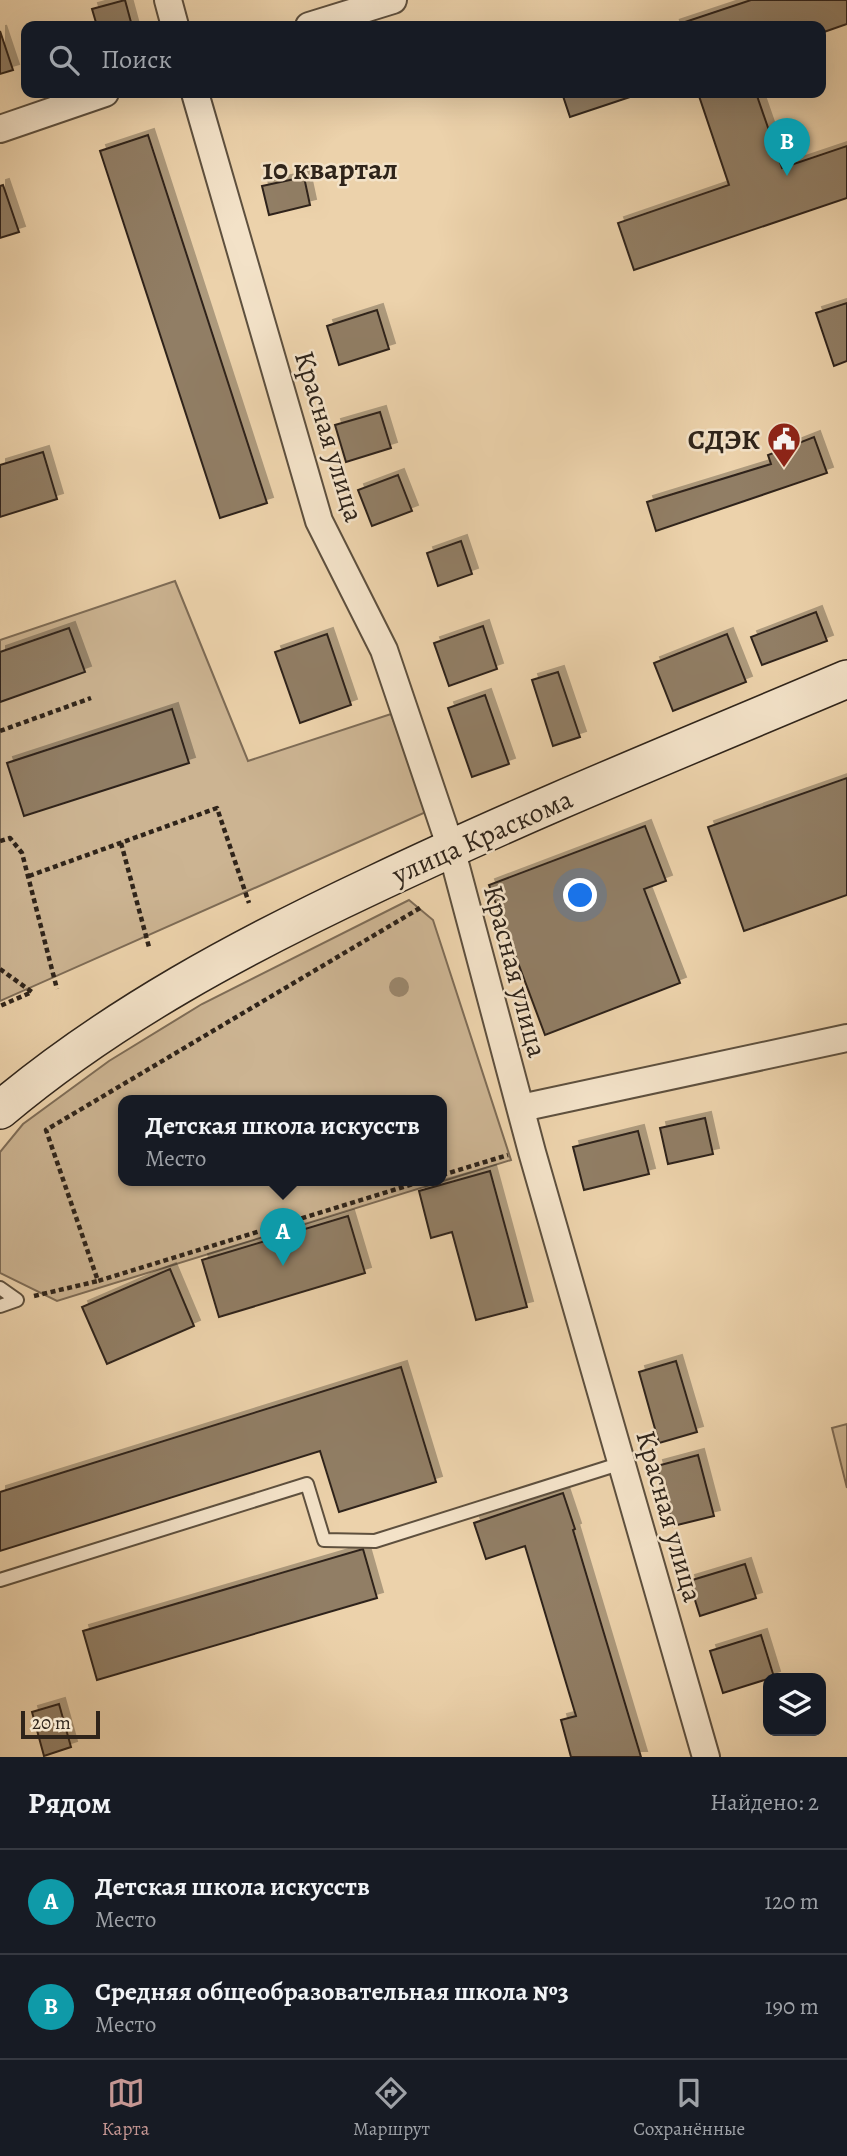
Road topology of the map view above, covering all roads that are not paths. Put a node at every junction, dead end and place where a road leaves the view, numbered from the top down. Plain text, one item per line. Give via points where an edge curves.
1 (168, 0) edge
2 (393, 0) edge
3 (174, 21) edge
4 (325, 21) edge
5 (90, 98) edge
6 (196, 98) edge
7 (0, 129) edge
8 (847, 679) edge
9 (451, 848) junction
10 (847, 1038) edge
11 (521, 1108) junction
12 (0, 1110) edge
13 (0, 1288) edge
14 (0, 1306) edge
15 (622, 1463) junction
16 (0, 1580) edge
17 (706, 1757) edge

1 - 3 street
2 - 4 street
5 - 7 street
6 - 9 street, Красная улица via 319,521 384,650
8 - 9 main road, улица Краскома
9 - 11 street, Красная улица
9 - 12 main road, улица Краскома via 207,968 128,1016
10 - 11 street
11 - 15 street, Красная улица
13 - 14 lane via 17,1300
15 - 16 lane via 375,1541 324,1540 307,1484
15 - 17 street, Красная улица

